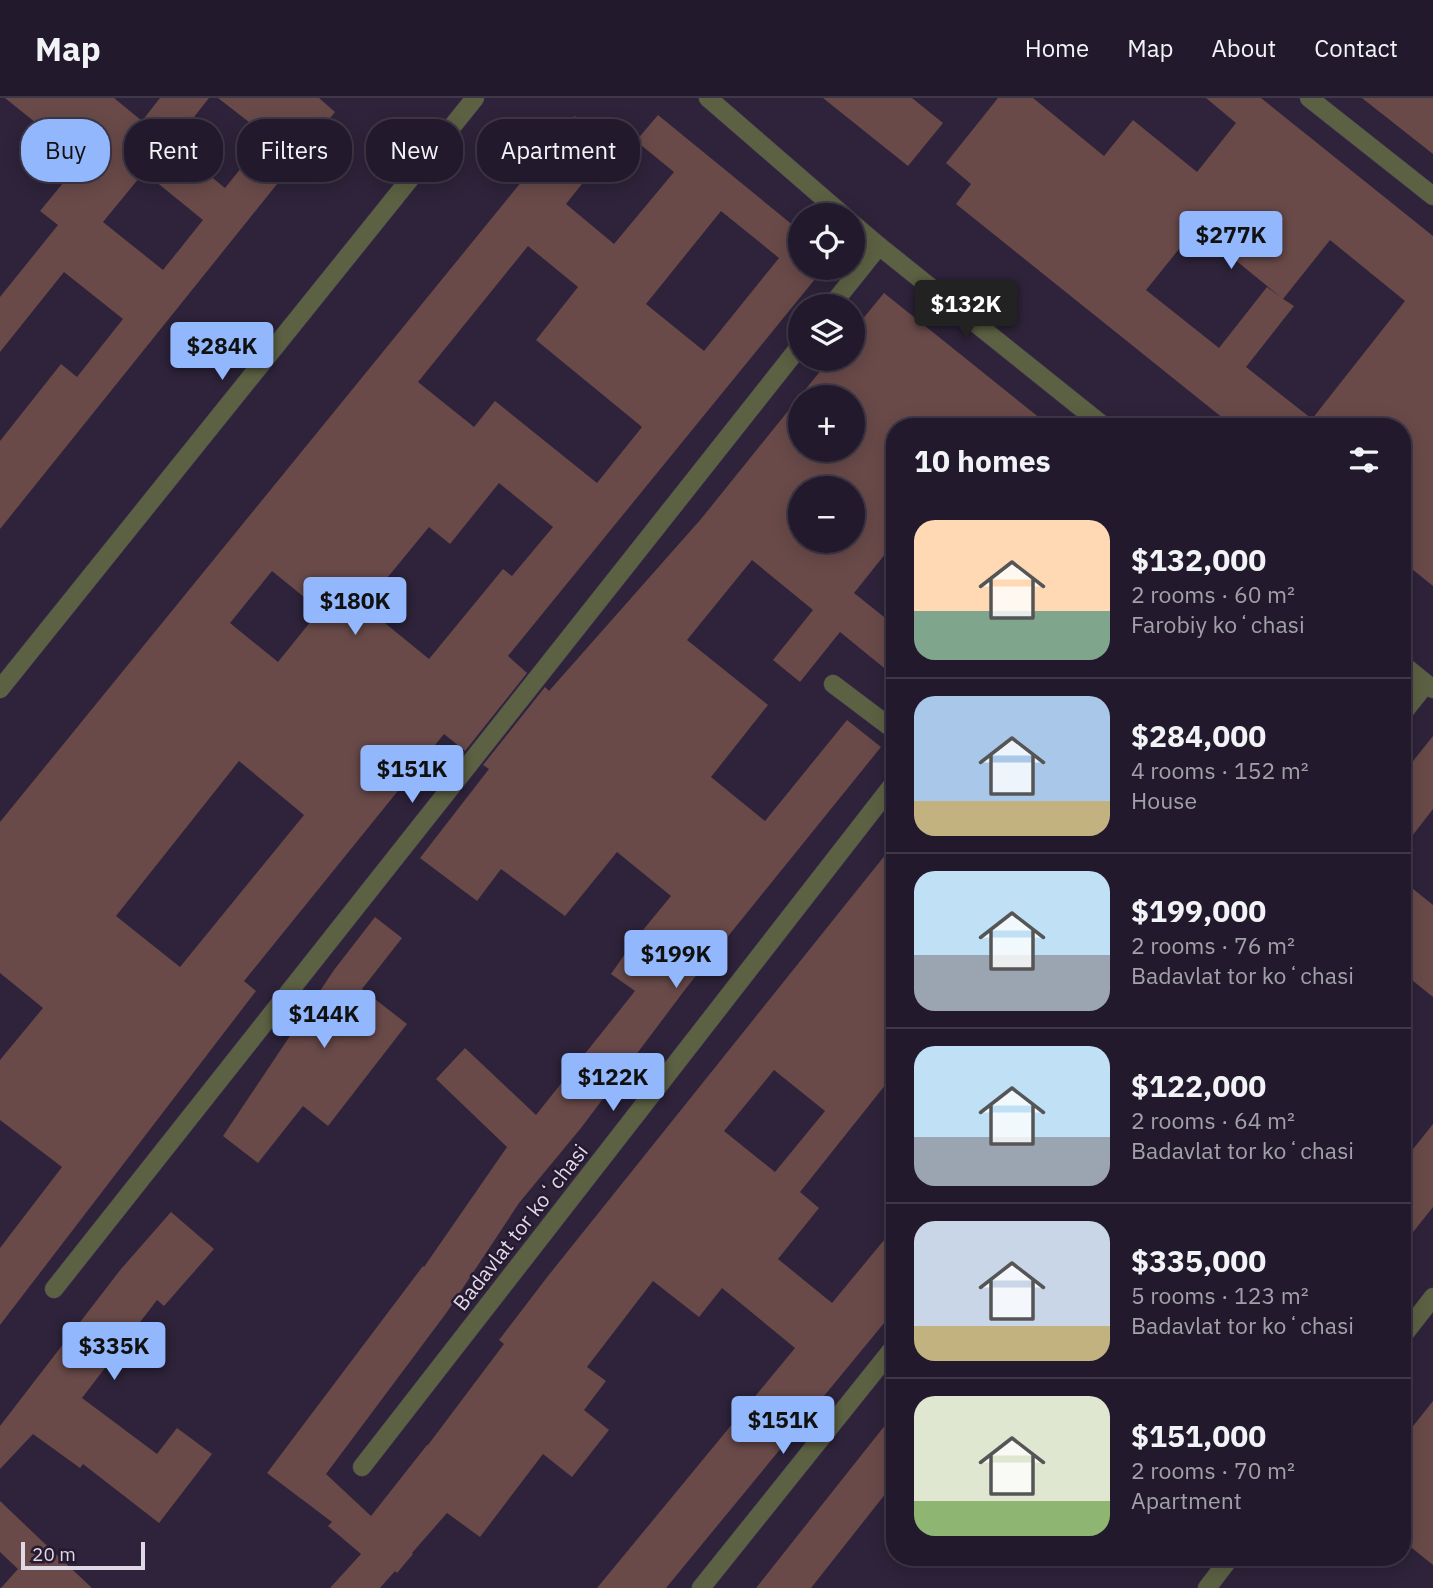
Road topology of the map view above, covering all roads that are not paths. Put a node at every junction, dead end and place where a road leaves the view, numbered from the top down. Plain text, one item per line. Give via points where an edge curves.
1 (474, 98) edge
2 (708, 98) edge
3 (1309, 98) edge
4 (1433, 196) edge
5 (830, 203) edge
6 (865, 234) edge
7 (879, 246) junction
8 (841, 294) edge
9 (788, 360) edge
10 (1094, 418) edge
11 (1411, 671) edge
12 (833, 684) dead end
13 (1429, 686) edge
14 (0, 689) edge
15 (1411, 705) edge
16 (886, 724) edge
17 (886, 793) edge
18 (54, 1289) dead end
19 (1433, 1297) edge
20 (1411, 1325) edge
21 (886, 1357) edge
22 (362, 1467) dead end
23 (1224, 1566) edge
24 (701, 1588) edge
25 (1206, 1588) edge

1 - 14 street
2 - 5 street
3 - 4 street
6 - 7 street
7 - 8 street
7 - 10 street
9 - 18 street
11 - 13 street
12 - 16 street
13 - 15 street
17 - 22 street, Badavlat tor koʻchasi
19 - 20 street
21 - 24 street
23 - 25 street

